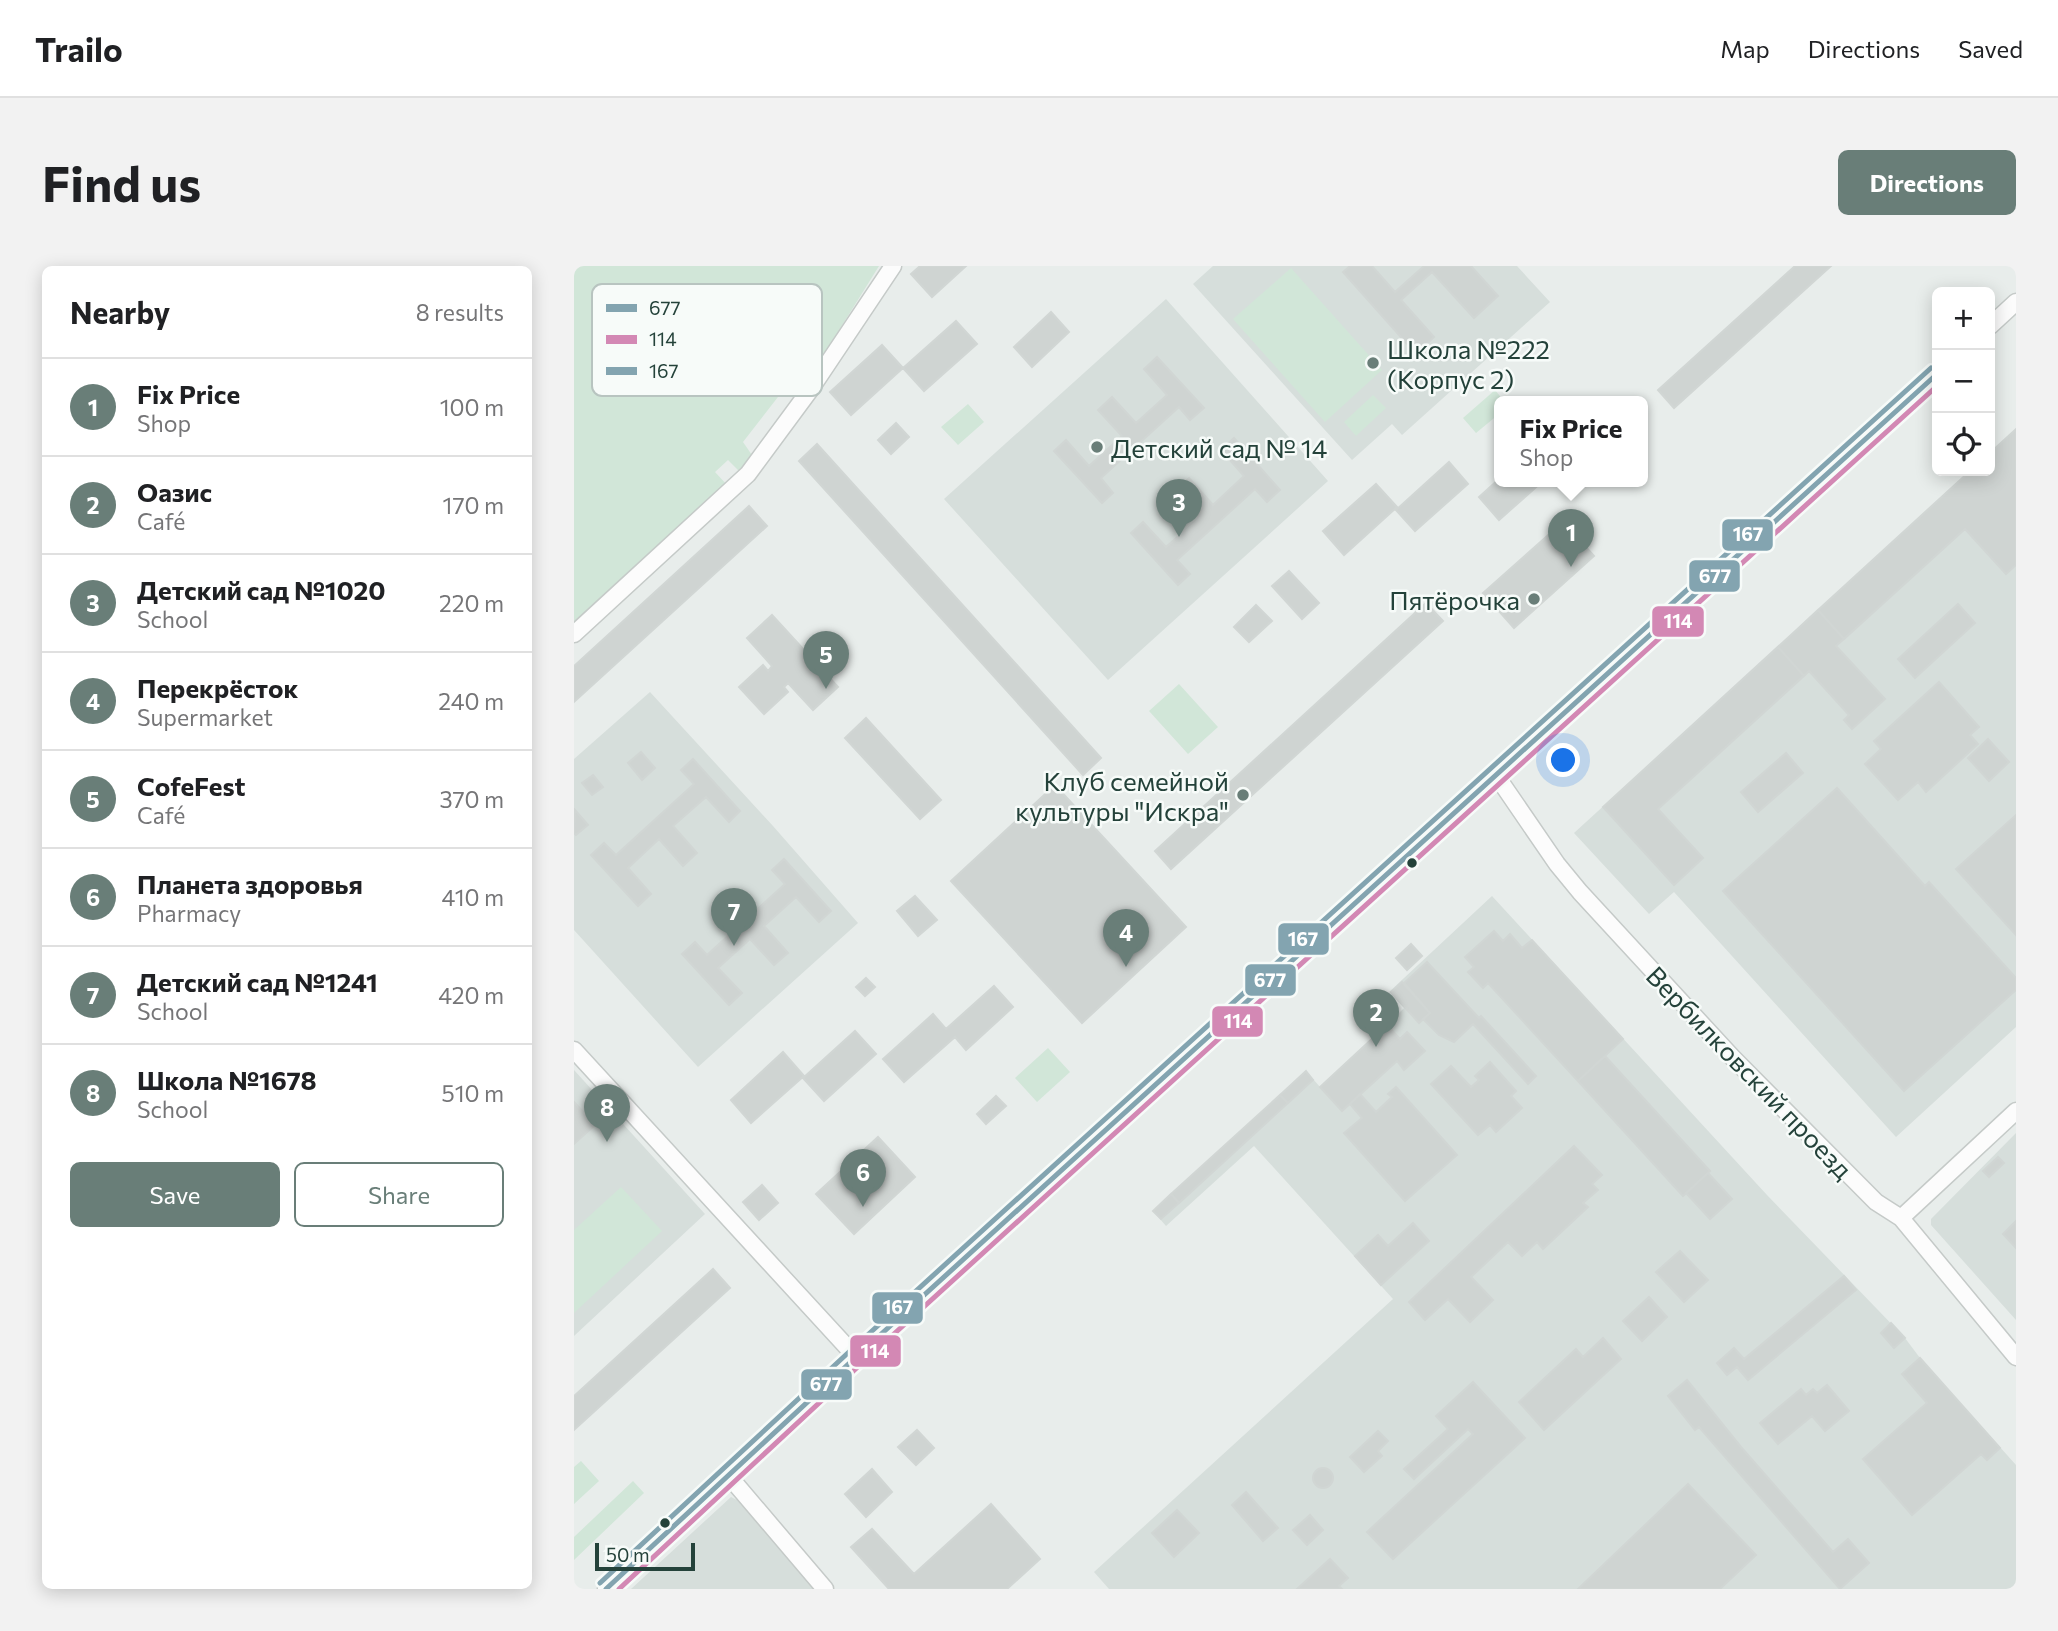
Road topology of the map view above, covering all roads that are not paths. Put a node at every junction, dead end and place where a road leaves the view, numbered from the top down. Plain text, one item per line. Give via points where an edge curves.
1 (892, 266) edge
2 (2016, 302) edge
3 (1995, 321) edge
4 (822, 372) edge
5 (1932, 379) edge
6 (806, 396) edge
7 (574, 634) edge
8 (1496, 775) junction
9 (574, 1050) edge
10 (2016, 1111) edge
11 (1901, 1218) junction
12 (856, 1357) junction
13 (2016, 1357) edge
14 (728, 1475) junction
15 (606, 1589) edge
16 (825, 1589) edge

1 - 4 street
2 - 3 street
5 - 8 street
6 - 7 street via 748,474
8 - 11 street, Вербилковский проезд via 1557,864 1661,981 1850,1177
8 - 12 street
9 - 12 street
10 - 11 street
11 - 13 street, Вербилковский проезд
12 - 14 street
14 - 15 street
14 - 16 street

